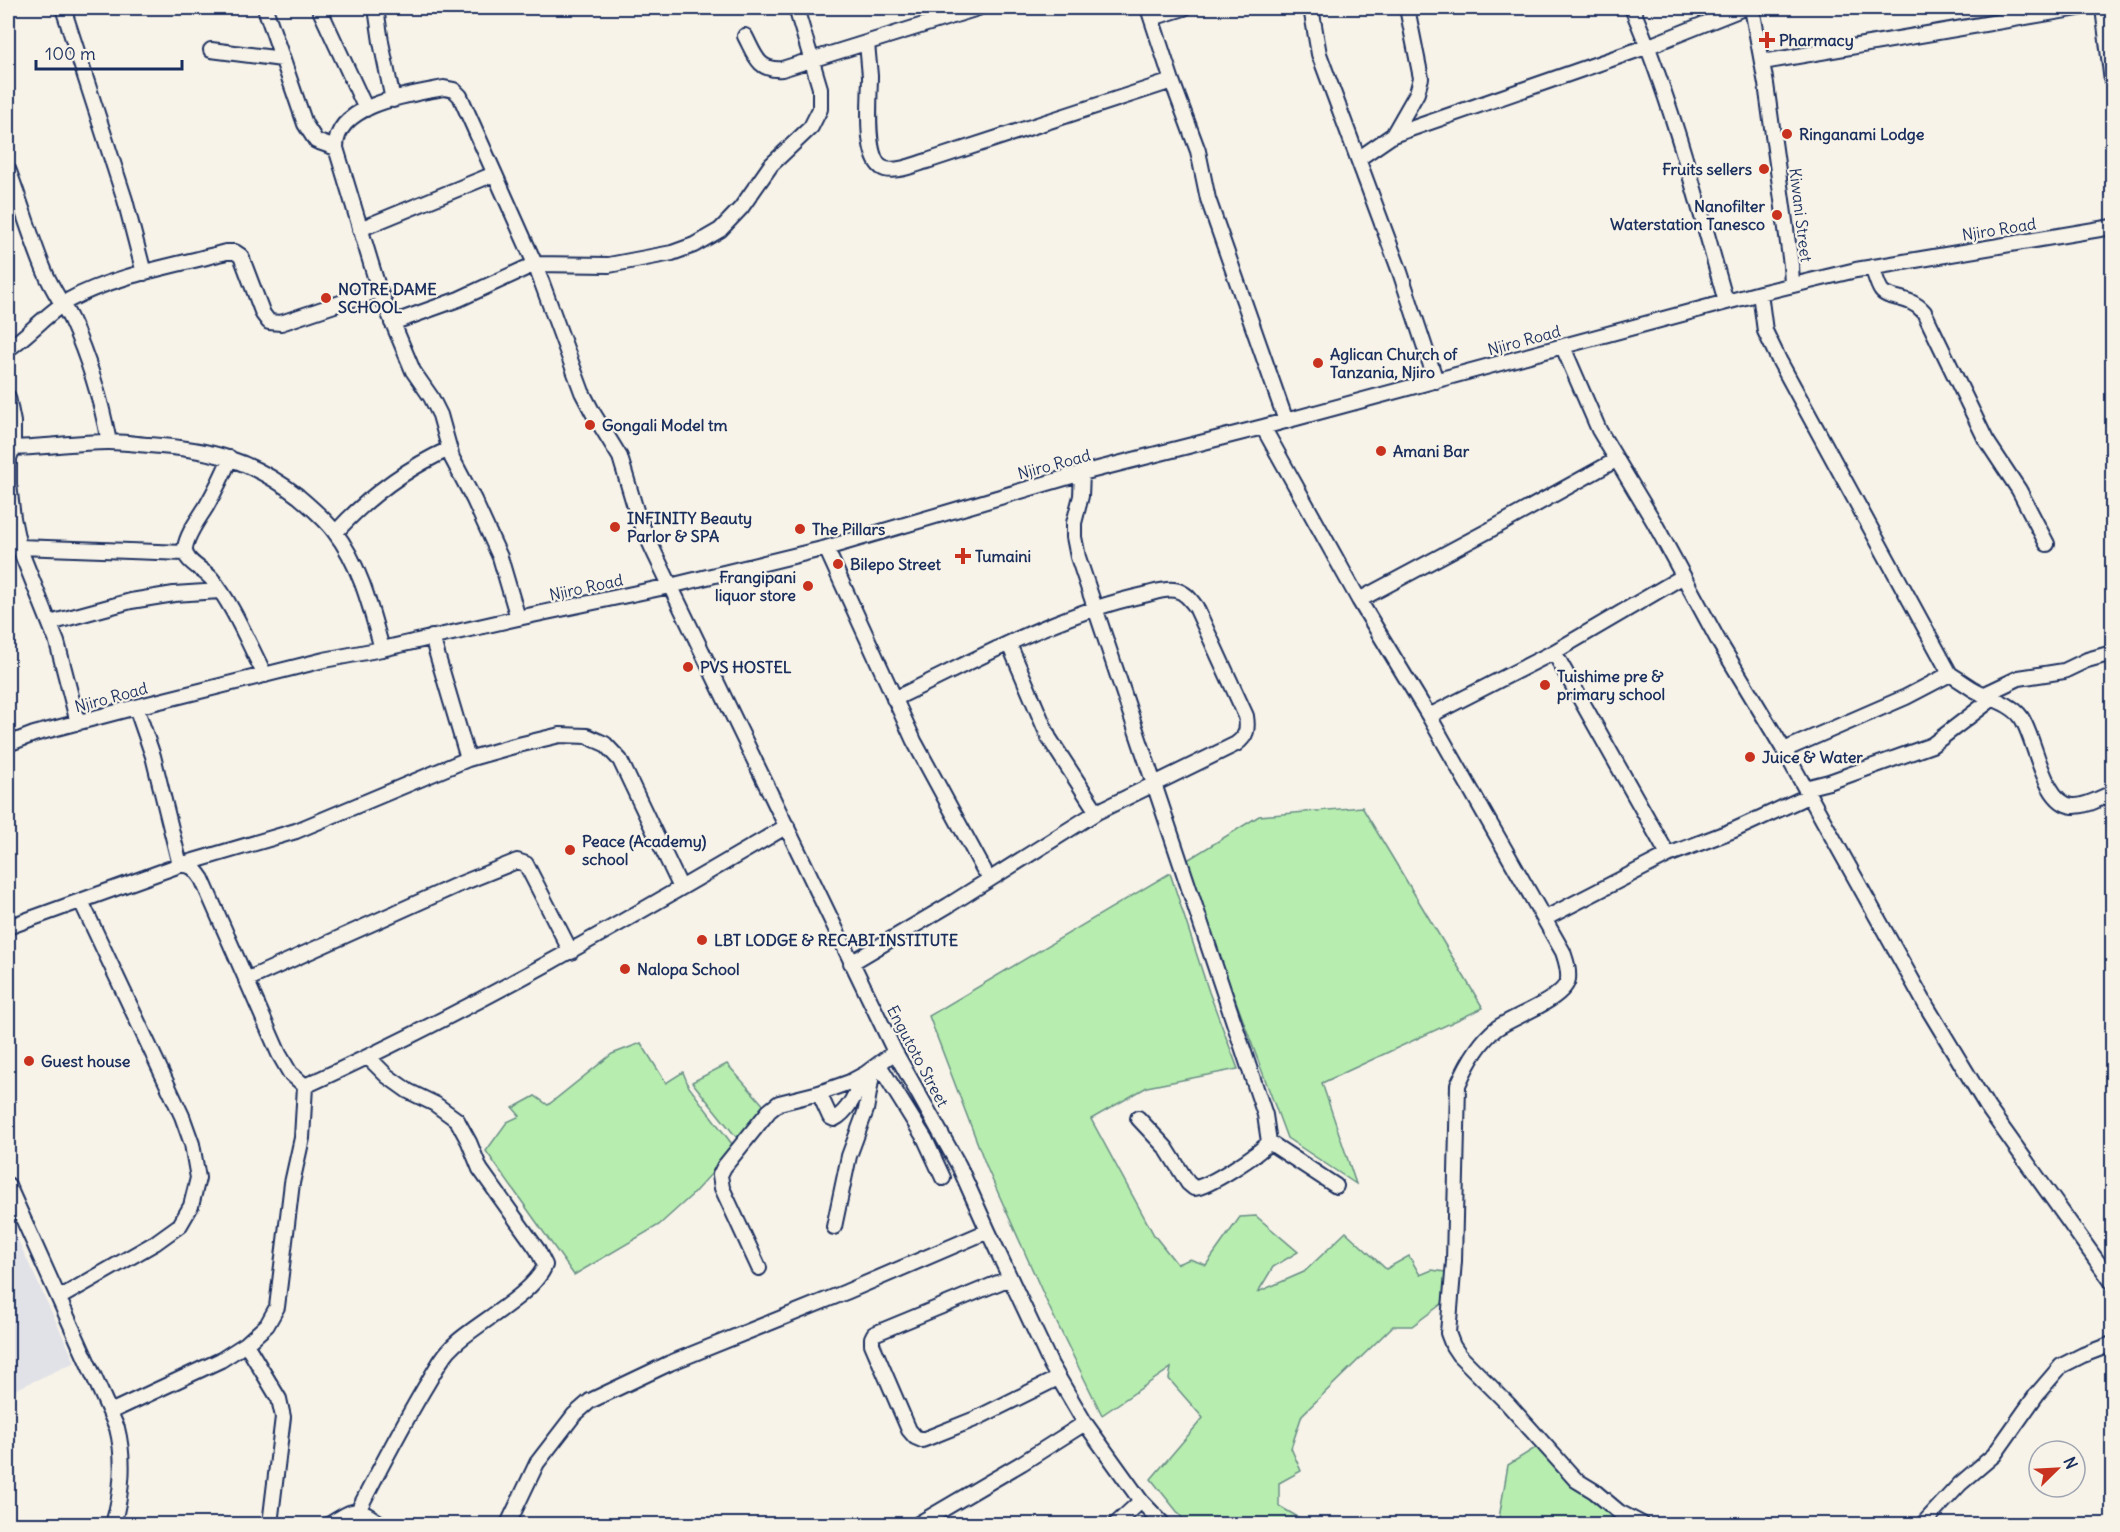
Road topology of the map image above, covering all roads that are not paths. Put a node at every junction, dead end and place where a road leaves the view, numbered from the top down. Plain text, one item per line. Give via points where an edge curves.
1 (63, 8) edge
2 (265, 8) edge
3 (319, 8) edge
4 (376, 8) edge
5 (796, 8) edge
6 (978, 8) edge
7 (1184, 8) edge
8 (1311, 8) edge
9 (1407, 8) edge
10 (1632, 8) edge
11 (1744, 8) edge
12 (1752, 8) edge
13 (2079, 8) edge
14 (2103, 8) edge
15 (1150, 13) edge
16 (745, 36) dead end
17 (867, 43) junction
18 (1648, 46) junction
19 (211, 50) dead end
20 (282, 59) junction
21 (812, 60) junction
22 (1763, 62) junction
23 (1172, 81) junction
24 (2112, 82) edge
25 (393, 100) junction
26 (366, 109) junction
27 (1393, 135) junction
28 (336, 148) junction
29 (1358, 159) junction
30 (8, 169) edge
31 (494, 174) junction
32 (2112, 227) edge
33 (360, 229) junction
34 (535, 264) junction
35 (1872, 267) junction
36 (144, 273) junction
37 (1792, 285) junction
38 (379, 290) junction
39 (1760, 293) junction
40 (1726, 302) junction
41 (62, 305) junction
42 (392, 323) junction
43 (1563, 347) junction
44 (8, 349) edge
45 (1436, 381) junction
46 (8, 397) edge
47 (1286, 421) junction
48 (1263, 427) junction
49 (109, 442) junction
50 (10, 448) edge
51 (449, 449) junction
52 (230, 458) junction
53 (1616, 460) junction
54 (1082, 473) junction
55 (336, 532) junction
56 (2047, 544) dead end
57 (19, 547) junction
58 (826, 548) junction
59 (185, 554) junction
60 (1682, 577) junction
61 (670, 586) junction
62 (220, 591) junction
63 (1359, 600) junction
64 (1096, 608) junction
65 (518, 618) junction
66 (50, 623) junction
67 (432, 637) junction
68 (1009, 644) junction
69 (382, 649) junction
70 (1554, 652) junction
71 (2112, 653) edge
72 (1950, 674) junction
73 (265, 675) junction
74 (1987, 697) junction
75 (894, 699) junction
76 (136, 707) junction
77 (1429, 716) junction
78 (78, 723) junction
79 (8, 744) edge
80 (1784, 750) junction
81 (468, 759) junction
82 (1155, 785) junction
83 (1807, 792) junction
84 (2112, 794) edge
85 (1097, 812) junction
86 (787, 826) junction
87 (1668, 855) junction
88 (180, 866) junction
89 (984, 870) dead end
90 (681, 888) junction
91 (81, 901) junction
92 (1544, 920) junction
93 (8, 927) edge
94 (572, 952) junction
95 (851, 963) junction
96 (246, 980) junction
97 (895, 1052) junction
98 (368, 1058) junction
99 (872, 1069) junction
100 (305, 1086) junction
101 (819, 1093) junction
102 (1138, 1118) dead end
103 (1269, 1142) junction
104 (943, 1178) dead end
105 (1336, 1186) dead end
106 (8, 1188) edge
107 (834, 1227) dead end
108 (988, 1231) junction
109 (759, 1268) dead end
110 (1010, 1278) junction
111 (2112, 1282) edge
112 (58, 1298) junction
113 (246, 1344) junction
114 (2112, 1344) edge
115 (1058, 1378) junction
116 (110, 1413) junction
117 (1085, 1423) junction
118 (1141, 1501) junction
119 (358, 1511) junction
120 (113, 1524) edge
121 (270, 1524) edge
122 (330, 1524) edge
123 (381, 1524) edge
124 (508, 1524) edge
125 (918, 1524) edge
126 (1116, 1524) edge
127 (1162, 1524) edge
128 (1642, 1524) edge
129 (1923, 1524) edge

1 - 36 street via 125,200
2 - 20 street
3 - 26 street
4 - 25 street
5 - 21 street
6 - 17 street
7 - 15 street
8 - 29 street via 1319,54
9 - 27 street via 1421,78 1418,93
10 - 18 street
11 - 18 street
12 - 22 street, Kiwani Street
13 - 22 street
14 - 24 street
15 - 23 street
16 - 21 street via 766,68 782,69
17 - 21 street
17 - 23 street via 873,154 880,166 887,169 927,161
18 - 27 street
18 - 40 street via 1691,176
19 - 20 street
20 - 28 street via 310,135
21 - 34 street via 821,94 817,116 806,133 771,165 720,230 672,253 609,265
22 - 37 street, Kiwani Street
23 - 47 street via 1198,151 1226,255
25 - 26 street
25 - 31 street, Engutoto Street via 436,89 454,90
26 - 28 street via 340,129
27 - 29 street
28 - 33 street
29 - 45 street
30 - 41 street via 44,270
31 - 33 street
31 - 34 street, Engutoto Street
32 - 35 street, Njiro Road
33 - 38 street
34 - 42 street via 459,299
34 - 61 street, Engutoto Street via 582,392 620,457 638,517
35 - 37 street, Njiro Road
35 - 56 street via 1881,291 1911,300 1924,312 1986,440 2019,489
36 - 38 street via 236,252 263,314 275,323
36 - 41 street
37 - 39 street, Njiro Road
38 - 42 street
39 - 40 street, Njiro Road
39 - 72 street via 1765,331 1779,360
40 - 43 street, Njiro Road
41 - 44 street
41 - 49 street via 86,356
42 - 51 street via 413,371 440,415
43 - 45 street, Njiro Road
43 - 53 street
45 - 47 street, Njiro Road
46 - 50 street via 13,422
47 - 48 street, Njiro Road
48 - 54 street, Njiro Road
48 - 63 street
49 - 50 street
49 - 52 street via 171,447
50 - 57 street via 9,475
51 - 55 street via 392,481
51 - 65 street via 500,557
52 - 55 street via 280,483
52 - 59 street via 192,531
53 - 60 street
53 - 63 street
54 - 58 street, Njiro Road
54 - 64 street via 1074,537
55 - 69 street via 361,580
57 - 59 street
57 - 66 street
58 - 61 street, Njiro Road
58 - 75 street
59 - 62 street
60 - 70 street
60 - 80 street
61 - 65 street, Njiro Road
61 - 86 street, Engutoto Street
62 - 66 street via 142,599
62 - 73 street
63 - 77 street
64 - 68 street
64 - 82 street
64 - 82 street via 1170,590 1183,592 1196,607 1246,716 1245,737 1236,744
65 - 67 street, Njiro Road
66 - 78 street
67 - 69 street, Njiro Road
67 - 81 street
68 - 75 street
68 - 85 street via 1049,738
69 - 73 street, Njiro Road
70 - 77 street
70 - 87 street
71 - 74 street via 2064,671 2006,682
72 - 74 street
72 - 80 street
73 - 76 street, Njiro Road
74 - 83 street via 1932,745
74 - 84 street via 2012,708 2021,717 2046,782 2061,802 2072,806 2086,804
75 - 89 street
76 - 78 street, Njiro Road
76 - 88 street via 153,756
77 - 92 street
78 - 79 street, Njiro Road
80 - 83 street
81 - 88 street via 296,831
81 - 90 street via 560,735 586,736 605,744 620,760
82 - 85 street
82 - 103 street via 1262,1104
83 - 87 street via 1734,830
83 - 111 street via 1988,1108
85 - 95 street
86 - 90 street
86 - 95 street, Engutoto Street
87 - 92 street
88 - 91 street
88 - 96 street via 188,864 202,879
90 - 94 street
91 - 93 street
91 - 112 street via 182,1116 198,1178 191,1206 180,1225
92 - 128 street via 1563,952 1568,981 1556,996 1513,1018 1482,1042 1458,1085 1454,1261 1448,1333 1459,1355 1576,1480
94 - 96 street via 526,864 517,861
94 - 98 street
95 - 97 street, Engutoto Street
96 - 100 street via 279,1054 290,1073
97 - 99 street
97 - 108 street, Engutoto Street via 959,1166
98 - 100 street
98 - 119 street via 408,1091 457,1120 480,1169 545,1265 520,1295 452,1346 408,1417
99 - 101 street
99 - 101 street via 834,1119
99 - 104 street via 925,1139
99 - 107 street via 866,1110 844,1176
100 - 113 street via 302,1138 292,1183 277,1307 267,1325
101 - 109 street via 788,1100 769,1111 720,1175 722,1188
102 - 103 street via 1166,1148 1194,1188 1248,1159
103 - 105 street
106 - 112 street
108 - 110 street, Engutoto Street
108 - 124 street via 670,1363 590,1401 574,1415 537,1463
110 - 115 street, Engutoto Street
110 - 115 street via 872,1338 909,1430 922,1440
112 - 116 street
113 - 116 street
113 - 121 street via 279,1399 283,1417
114 - 129 street via 2061,1366 1994,1455
115 - 117 street, Engutoto Street
116 - 120 street via 121,1444 119,1506
117 - 118 street, Engutoto Street
117 - 125 street
118 - 126 street
118 - 127 street, Engutoto Street
119 - 122 street
119 - 123 street

